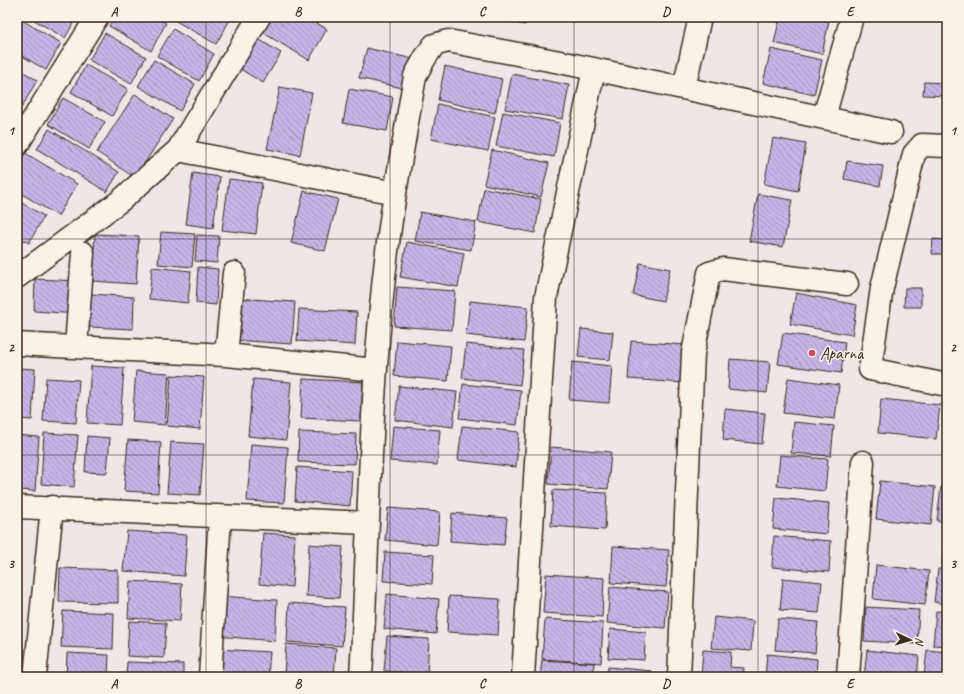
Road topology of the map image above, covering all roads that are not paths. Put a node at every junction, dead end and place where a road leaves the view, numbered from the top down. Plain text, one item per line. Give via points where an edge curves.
1 (97, 17) edge
2 (259, 17) edge
3 (700, 17) edge
4 (852, 17) edge
5 (594, 69) junction
6 (684, 88) junction
7 (824, 117) junction
8 (891, 132) dead end
9 (17, 145) edge
10 (947, 146) edge
11 (178, 150) junction
12 (395, 193) junction
13 (83, 253) dead end
14 (234, 273) dead end
15 (17, 276) edge
16 (847, 284) dead end
17 (17, 344) edge
18 (76, 347) junction
19 (226, 355) junction
20 (376, 370) junction
21 (947, 385) edge
22 (863, 462) dead end
23 (17, 507) edge
24 (52, 508) junction
25 (220, 517) junction
26 (368, 523) junction
27 (35, 677) edge
28 (210, 677) edge
29 (361, 677) edge
30 (523, 677) edge
31 (679, 677) edge
32 (848, 677) edge

1 - 9 street
2 - 11 street
3 - 6 street
4 - 7 street
5 - 6 street
5 - 12 street via 448,42 434,46 424,58 415,76
5 - 30 street via 546,297
6 - 7 street
7 - 8 street
10 - 21 street via 922,145 914,154 882,288 870,369
11 - 12 street
11 - 15 street via 120,201
12 - 20 street
13 - 18 street
14 - 19 street
16 - 31 street via 723,269 709,273 693,353
17 - 18 street
18 - 19 street
19 - 20 street
20 - 26 street
22 - 32 street
23 - 24 street
24 - 25 street
24 - 27 street
25 - 26 street
25 - 28 street
26 - 29 street

